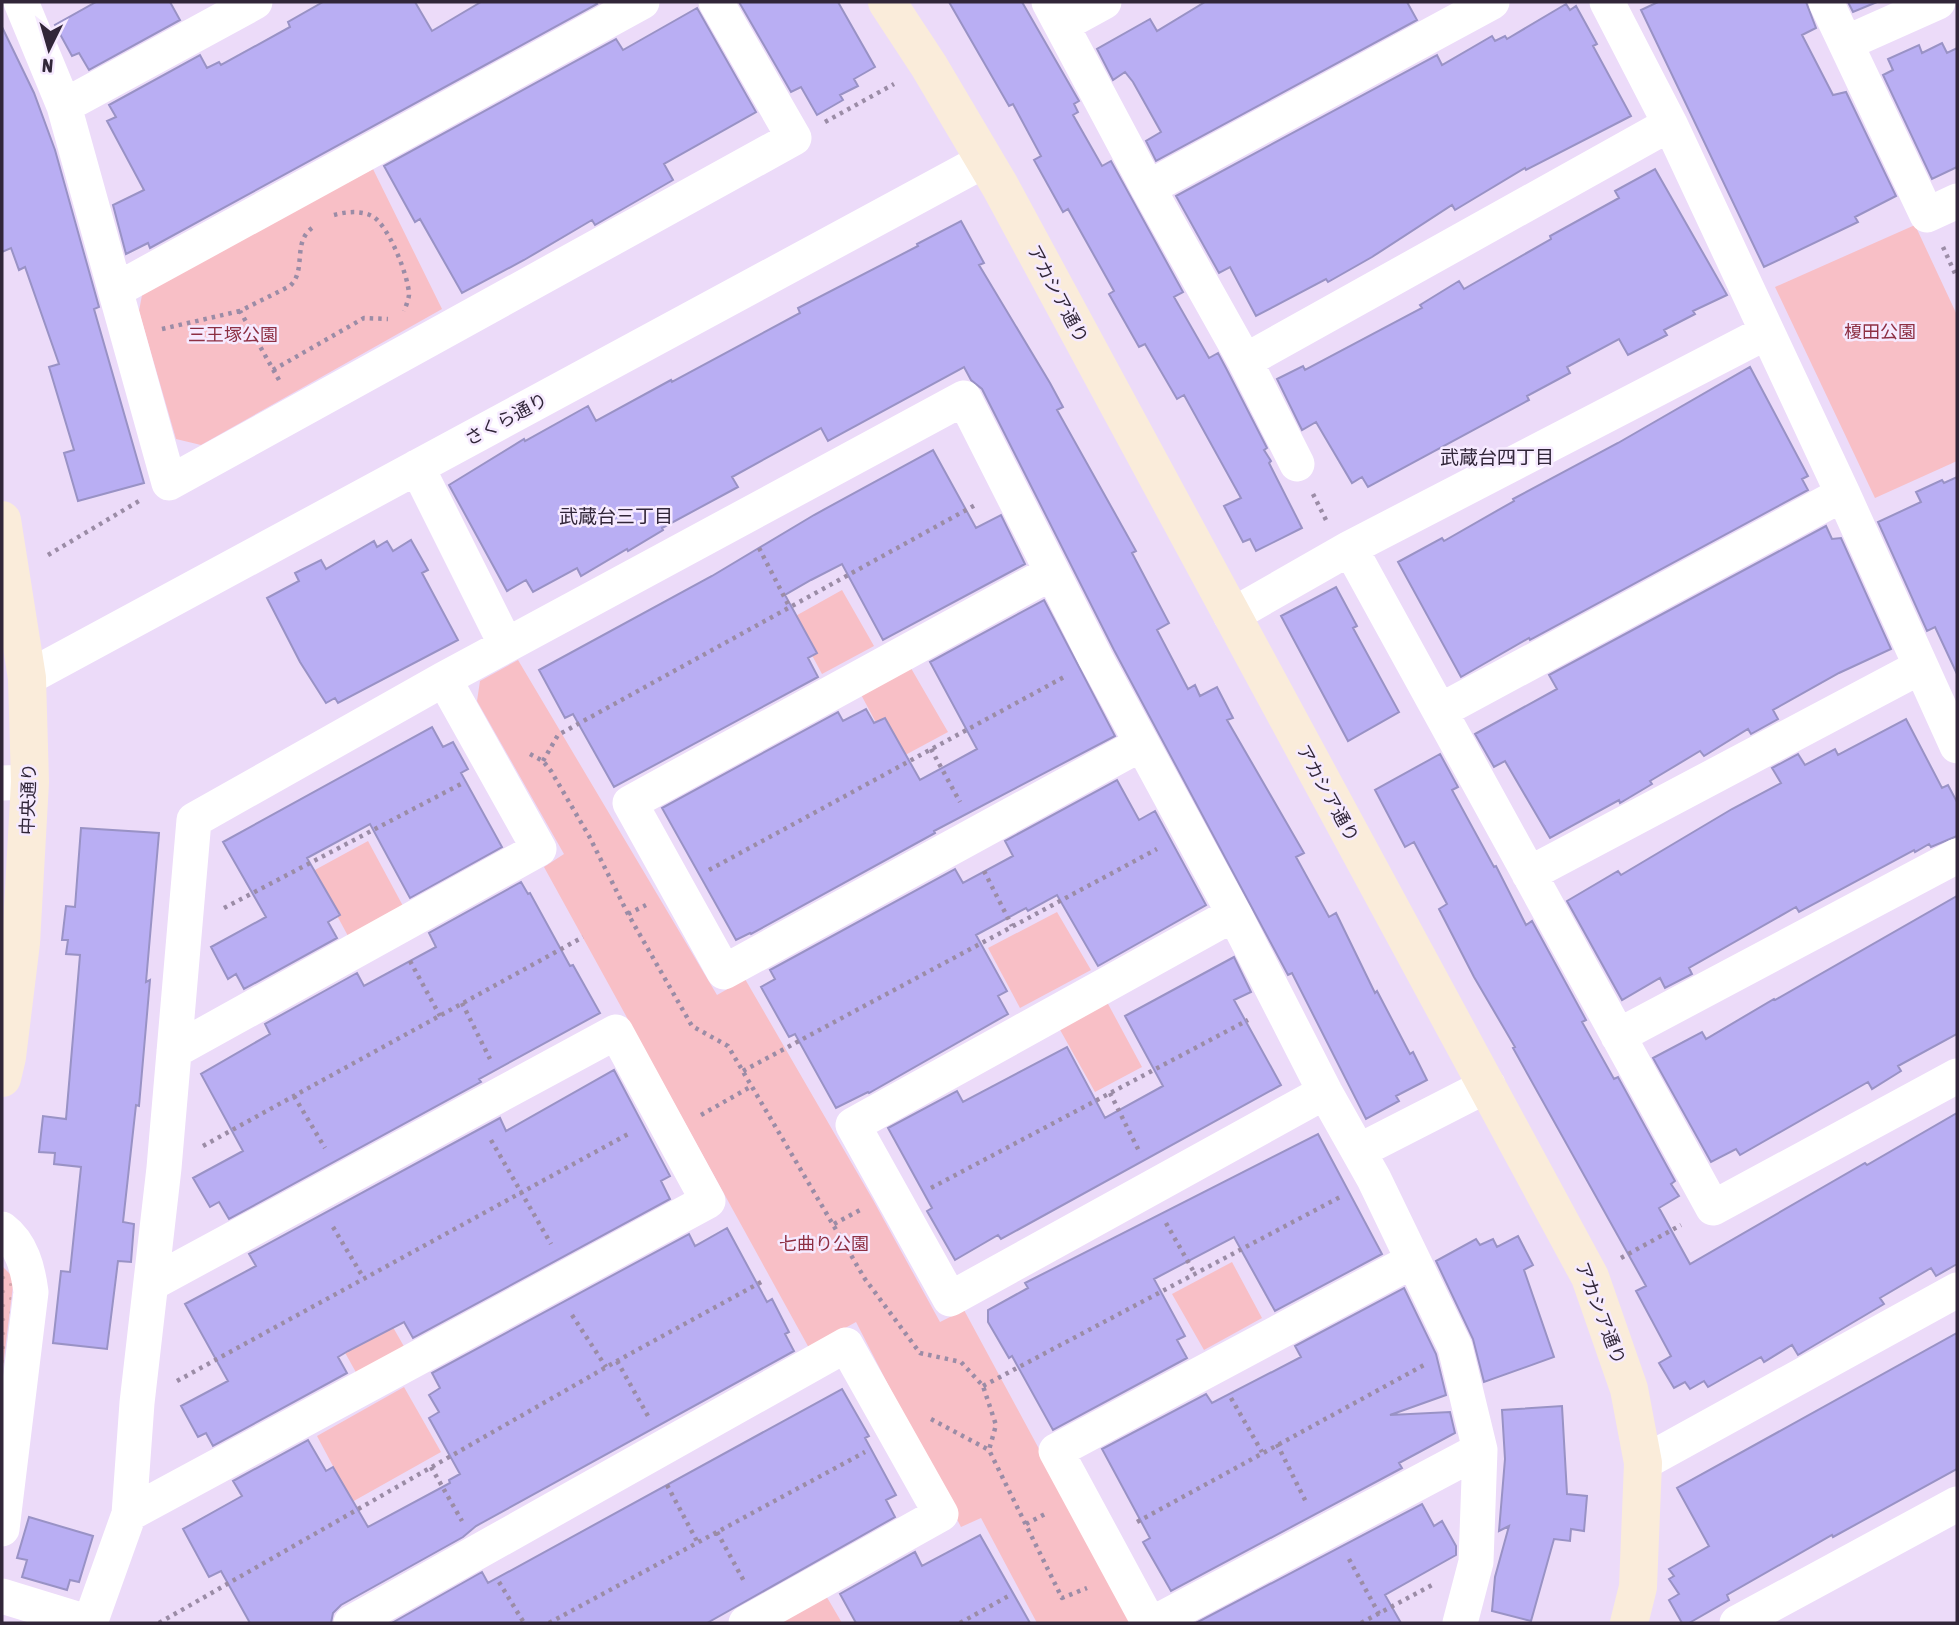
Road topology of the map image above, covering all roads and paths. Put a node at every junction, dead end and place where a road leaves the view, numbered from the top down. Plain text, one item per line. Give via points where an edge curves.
1 (21, 2) edge
2 (255, 2) edge
3 (642, 2) edge
4 (716, 2) edge
5 (887, 2) edge
6 (1104, 2) edge
7 (1492, 2) edge
8 (1607, 2) edge
9 (1826, 2) edge
10 (1938, 2) edge
11 (1055, 13) edge
12 (1846, 43) junction
13 (929, 66) junction
14 (64, 106) junction
15 (1670, 124) junction
16 (794, 138) junction
17 (985, 160) junction
18 (308, 184) junction
19 (1148, 188) junction
20 (1957, 201) edge
21 (324, 218) junction
22 (116, 290) junction
23 (240, 312) junction
24 (401, 315) dead end
25 (393, 318) dead end
26 (1767, 332) junction
27 (129, 337) junction
28 (1245, 361) junction
29 (273, 370) junction
30 (295, 414) junction
31 (1297, 464) joint
32 (417, 467) junction
33 (169, 483) junction
34 (1008, 487) junction
35 (1843, 494) junction
36 (743, 518) junction
37 (2, 520) edge
38 (1346, 550) junction
39 (41, 559) dead end
40 (1051, 573) junction
41 (789, 606) junction
42 (1231, 617) junction
43 (506, 645) junction
44 (1096, 659) junction
45 (1920, 667) junction
46 (27, 678) junction
47 (444, 679) junction
48 (1440, 711) junction
49 (476, 736) junction
50 (1141, 744) junction
51 (1957, 746) edge
52 (931, 749) junction
53 (543, 761) junction
54 (493, 767) junction
55 (16, 783) edge
56 (1189, 832) junction
57 (972, 836) junction
58 (1957, 856) edge
59 (1529, 874) junction
60 (677, 887) junction
61 (1234, 914) junction
62 (1012, 926) junction
63 (185, 928) junction
64 (393, 929) junction
65 (583, 937) dead end
66 (462, 1003) junction
67 (1280, 1003) junction
68 (440, 1016) junction
69 (1618, 1036) junction
70 (174, 1051) junction
71 (743, 1071) junction
72 (1957, 1076) edge
73 (2, 1078) edge
74 (1488, 1085) junction
75 (752, 1086) junction
76 (506, 1091) junction
77 (1325, 1092) junction
78 (1110, 1093) junction
79 (294, 1096) junction
80 (473, 1109) junction
81 (666, 1125) junction
82 (1366, 1165) junction
83 (164, 1168) junction
84 (329, 1187) junction
85 (1152, 1187) junction
86 (521, 1192) junction
87 (898, 1206) junction
88 (1713, 1208) junction
89 (2, 1229) edge
90 (1412, 1261) junction
91 (1614, 1262) dead end
92 (1195, 1274) junction
93 (363, 1277) junction
94 (561, 1280) junction
95 (763, 1280) dead end
96 (152, 1283) junction
97 (1957, 1290) edge
98 (1455, 1348) junction
99 (617, 1361) junction
100 (606, 1367) junction
101 (1213, 1367) junction
102 (982, 1386) junction
103 (137, 1403) junction
104 (897, 1435) junction
105 (1277, 1444) junction
106 (1480, 1450) junction
107 (658, 1451) junction
108 (1262, 1452) junction
109 (1643, 1463) junction
110 (431, 1466) junction
111 (1957, 1504) edge
112 (129, 1514) junction
113 (2, 1529) edge
114 (1327, 1531) junction
115 (717, 1532) junction
116 (1104, 1540) junction
117 (698, 1543) junction
118 (480, 1551) junction
119 (1476, 1562) junction
120 (1096, 1584) dead end
121 (1013, 1594) dead end
122 (2, 1596) edge
123 (1379, 1614) junction
124 (562, 1616) junction
125 (754, 1619) edge
126 (90, 1623) edge
127 (159, 1623) edge
128 (351, 1623) edge
129 (524, 1623) edge
130 (549, 1623) edge
131 (566, 1623) edge
132 (960, 1623) edge
133 (1149, 1623) edge
134 (1154, 1623) edge
135 (1361, 1623) edge
136 (1460, 1623) edge
137 (1629, 1623) edge
138 (1737, 1623) edge

1 - 14 street
2 - 14 street
3 - 18 street
4 - 16 street
5 - 13 street, アカシア通り
6 - 11 street
7 - 19 street
8 - 15 street
9 - 12 street
10 - 12 street
11 - 19 street
12 - 20 street via 1927,215
13 - 16 path
13 - 17 street, アカシア通り
14 - 22 street
15 - 26 street
15 - 28 street
16 - 30 street
17 - 32 street, さくら通り
17 - 42 street, アカシア通り
18 - 21 path
18 - 22 street
19 - 28 street
21 - 23 path via 302,239 296,280
21 - 24 path via 362,213 382,225 408,285 409,297
22 - 27 street
23 - 27 path
23 - 29 path
25 - 29 path via 364,318
26 - 35 street
26 - 38 street
27 - 33 street
28 - 31 street
29 - 30 path
30 - 33 street
31 - 38 path
32 - 43 street
32 - 46 street, さくら通り
33 - 39 path
34 - 36 street via 964,398
34 - 40 street
34 - 41 path
35 - 45 street
35 - 48 street
36 - 41 path
36 - 43 street
37 - 46 street, 中央通り
38 - 42 street
38 - 48 street
40 - 44 street
40 - 60 street via 630,803
41 - 53 path via 558,734
42 - 74 street, アカシア通り
43 - 47 street
44 - 50 street
44 - 52 path
45 - 51 street
45 - 59 street
46 - 55 street, 中央通り
47 - 49 street
47 - 63 street via 194,820
48 - 59 street
49 - 53 path via 506,740
49 - 54 street
50 - 56 street
50 - 57 street
52 - 57 path
52 - 60 path
53 - 71 path via 692,1026 729,1046
54 - 63 path
54 - 64 street via 539,849
55 - 73 street, 中央通り via 21,943
56 - 61 street
56 - 62 path
57 - 60 street via 723,972
57 - 62 path
58 - 69 street
59 - 69 street
61 - 67 street
61 - 87 street via 853,1125
62 - 71 path
63 - 70 street
64 - 68 path
64 - 70 street
65 - 66 path
66 - 68 path
66 - 76 path
67 - 77 street
67 - 78 path
68 - 79 path
69 - 88 street
70 - 83 street
71 - 75 path
72 - 88 street
74 - 82 street
74 - 109 street, アカシア通り via 1590,1277 1629,1389
75 - 81 path
75 - 102 path via 866,1279 920,1353 961,1362
76 - 80 street
76 - 81 street via 616,1032
77 - 82 street
77 - 85 street
78 - 85 path
78 - 87 path
79 - 83 path
79 - 84 path
80 - 84 street
80 - 86 path
81 - 86 path
81 - 94 street via 708,1201
82 - 90 street
82 - 92 path
83 - 96 street
84 - 93 path
84 - 96 street
85 - 87 street via 950,1299
85 - 92 path
86 - 93 path
86 - 94 path
88 - 91 path
89 - 113 street via 28,1267 31,1292
90 - 98 street
90 - 101 street
92 - 102 path
93 - 103 path
94 - 100 path
94 - 112 street
95 - 99 path
96 - 103 street
97 - 109 street
98 - 105 path
98 - 106 street
99 - 100 path
99 - 107 path
100 - 110 path
101 - 108 path
101 - 116 street via 1056,1451
102 - 120 path via 996,1425 989,1450 1062,1598
103 - 112 street
104 - 107 street via 846,1345
104 - 115 path
104 - 125 street via 941,1514
105 - 108 path
105 - 114 path
106 - 114 street
106 - 119 street
107 - 117 path
107 - 118 street
108 - 116 path
109 - 137 street, アカシア通り via 1638,1587
110 - 118 path
110 - 127 path
111 - 138 street
112 - 126 street
114 - 123 path
114 - 134 street
115 - 117 path
115 - 125 path
116 - 133 street
117 - 124 path
118 - 128 street
118 - 129 path
119 - 123 path
119 - 136 street
121 - 132 path
122 - 126 street
123 - 135 path
124 - 130 path
124 - 131 path

